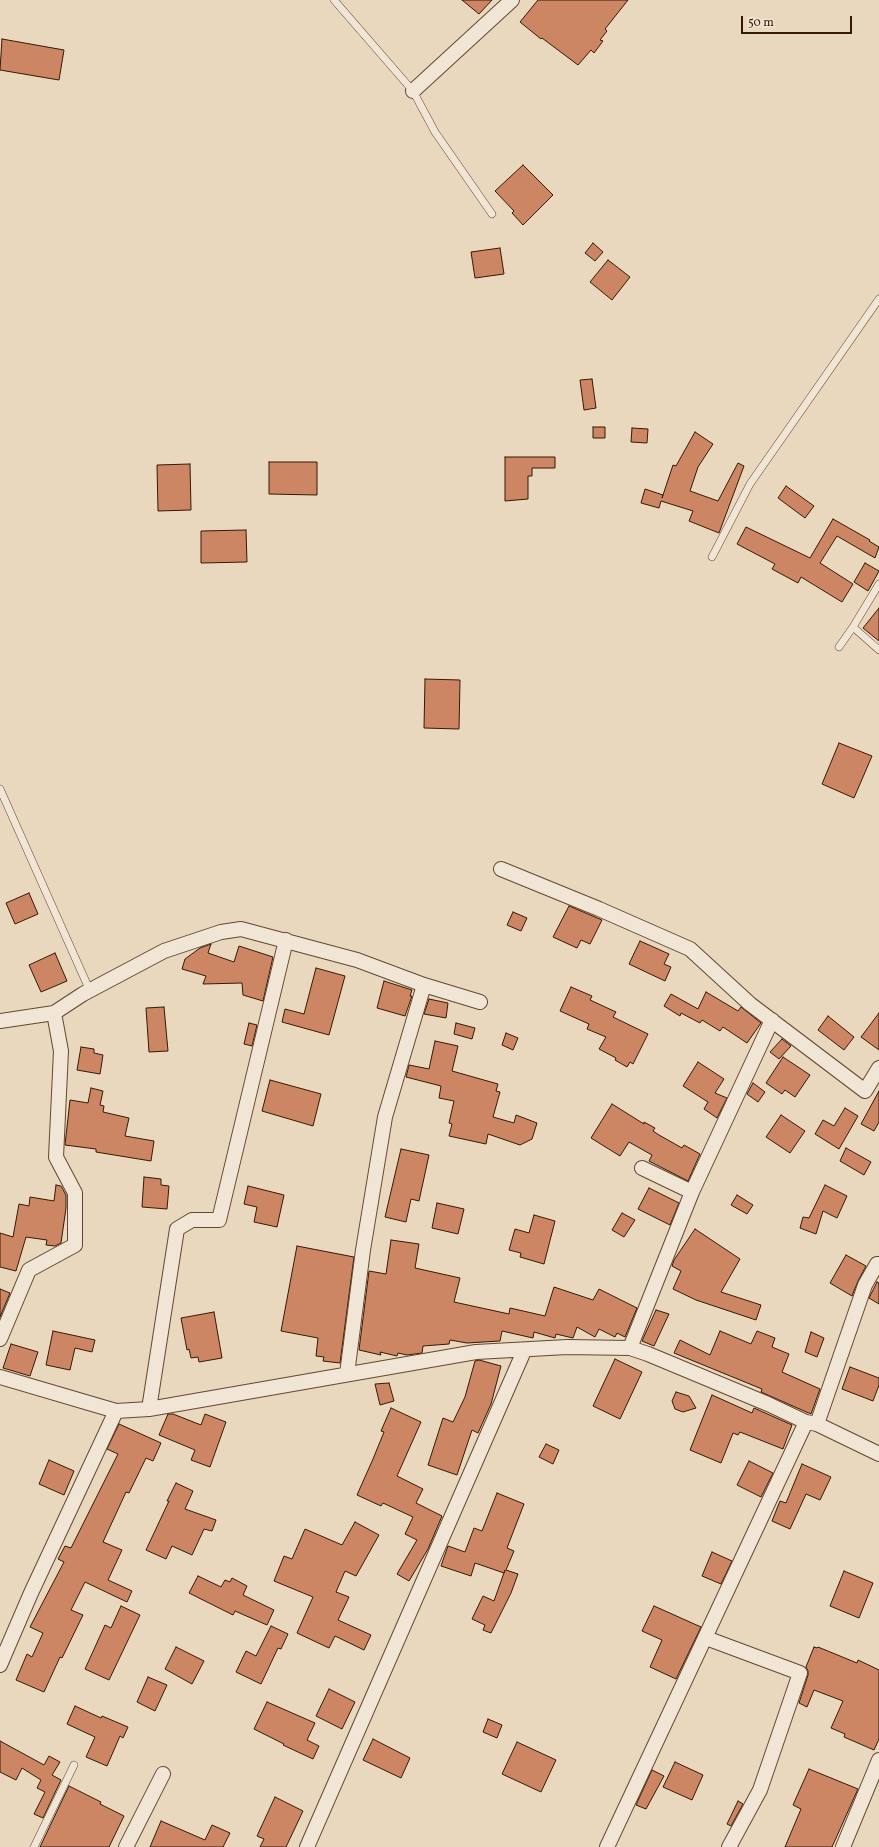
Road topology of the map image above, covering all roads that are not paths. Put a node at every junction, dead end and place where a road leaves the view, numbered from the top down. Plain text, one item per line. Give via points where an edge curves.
1 (334, 0) edge
2 (512, 0) edge
3 (413, 91) junction
4 (492, 214) dead end
5 (879, 299) edge
6 (712, 557) dead end
7 (879, 584) edge
8 (853, 627) junction
9 (839, 647) dead end
10 (879, 650) edge
11 (0, 789) edge
12 (501, 869) dead end
13 (286, 940) junction
14 (424, 985) junction
15 (90, 991) junction
16 (480, 1002) dead end
17 (54, 1013) junction
18 (772, 1020) junction
19 (0, 1021) edge
20 (879, 1068) edge
21 (642, 1168) dead end
22 (692, 1192) junction
23 (879, 1264) edge
24 (0, 1339) edge
25 (630, 1348) junction
26 (524, 1351) junction
27 (347, 1374) junction
28 (0, 1377) edge
29 (149, 1409) junction
30 (116, 1411) junction
31 (812, 1423) junction
32 (879, 1454) edge
33 (706, 1638) junction
34 (0, 1665) edge
35 (879, 1760) edge
36 (74, 1765) dead end
37 (163, 1774) dead end
38 (34, 1847) edge
39 (126, 1847) edge
40 (307, 1847) edge
41 (607, 1847) edge
42 (729, 1847) edge
43 (843, 1847) edge

1 - 3 lane
2 - 3 street
3 - 4 lane via 435,132
5 - 6 lane via 750,484
7 - 8 lane
8 - 9 lane
8 - 10 lane
11 - 15 lane
12 - 18 street via 690,949 750,1004
13 - 14 street via 357,960
13 - 15 street via 241,930 220,932 164,951
13 - 29 street via 219,1220 192,1220 177,1229
14 - 16 street
14 - 27 street via 385,1117 363,1250
15 - 17 street
17 - 19 street
17 - 24 street via 61,1051 56,1157 75,1194 75,1244 29,1270
18 - 20 street via 865,1090
18 - 22 street
21 - 22 street
22 - 25 street
23 - 31 street via 865,1285
25 - 26 street
25 - 31 street
26 - 27 street via 476,1352
26 - 40 street
27 - 29 street
28 - 30 street
29 - 30 street
30 - 34 street via 30,1593
31 - 32 street
31 - 33 street
33 - 41 street
33 - 42 street via 800,1673 760,1790
35 - 43 street
36 - 38 lane
37 - 39 street

